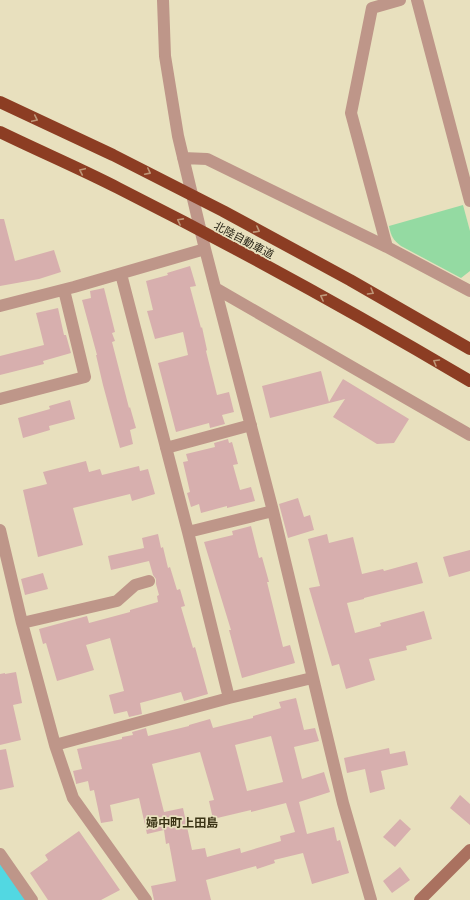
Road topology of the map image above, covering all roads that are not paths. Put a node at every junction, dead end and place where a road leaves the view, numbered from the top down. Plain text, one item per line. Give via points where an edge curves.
1 (164, 0) edge
2 (400, 0) edge
3 (416, 0) edge
4 (0, 102) edge
5 (0, 132) edge
6 (183, 158) junction
7 (470, 201) edge
8 (387, 247) junction
9 (205, 249) junction
10 (121, 274) junction
11 (215, 288) junction
12 (64, 290) junction
13 (470, 291) edge
14 (0, 306) edge
15 (470, 349) edge
16 (470, 381) edge
17 (0, 399) edge
18 (251, 426) junction
19 (470, 435) edge
20 (166, 448) junction
21 (273, 510) junction
22 (188, 532) junction
23 (0, 534) edge
24 (149, 581) dead end
25 (22, 623) junction
26 (312, 678) junction
27 (229, 698) junction
28 (55, 745) junction
29 (470, 850) edge
30 (0, 854) edge
31 (32, 900) edge
32 (146, 900) edge
33 (371, 900) edge
34 (420, 900) edge

1 - 6 street via 165,56
2 - 8 street via 372,8 351,113
3 - 7 street
4 -> 15 highway, 北陸自動車道 via 113,154 223,211
16 -> 5 highway, 北陸自動車道 via 227,245 117,188
6 - 8 street via 207,159
6 - 9 street
8 - 13 street
9 - 10 street
9 - 11 street
10 - 12 street
10 - 20 street
11 - 18 street
11 - 19 street
12 - 14 street
12 - 17 street via 85,376
18 - 20 street
18 - 21 street
20 - 22 street
21 - 22 street
21 - 26 street
22 - 27 street
23 - 25 street
24 - 25 street via 135,585 118,601
25 - 28 street
26 - 27 street
26 - 33 street via 343,803
27 - 28 street
28 - 32 street via 72,798
29 - 34 street
30 - 31 street

